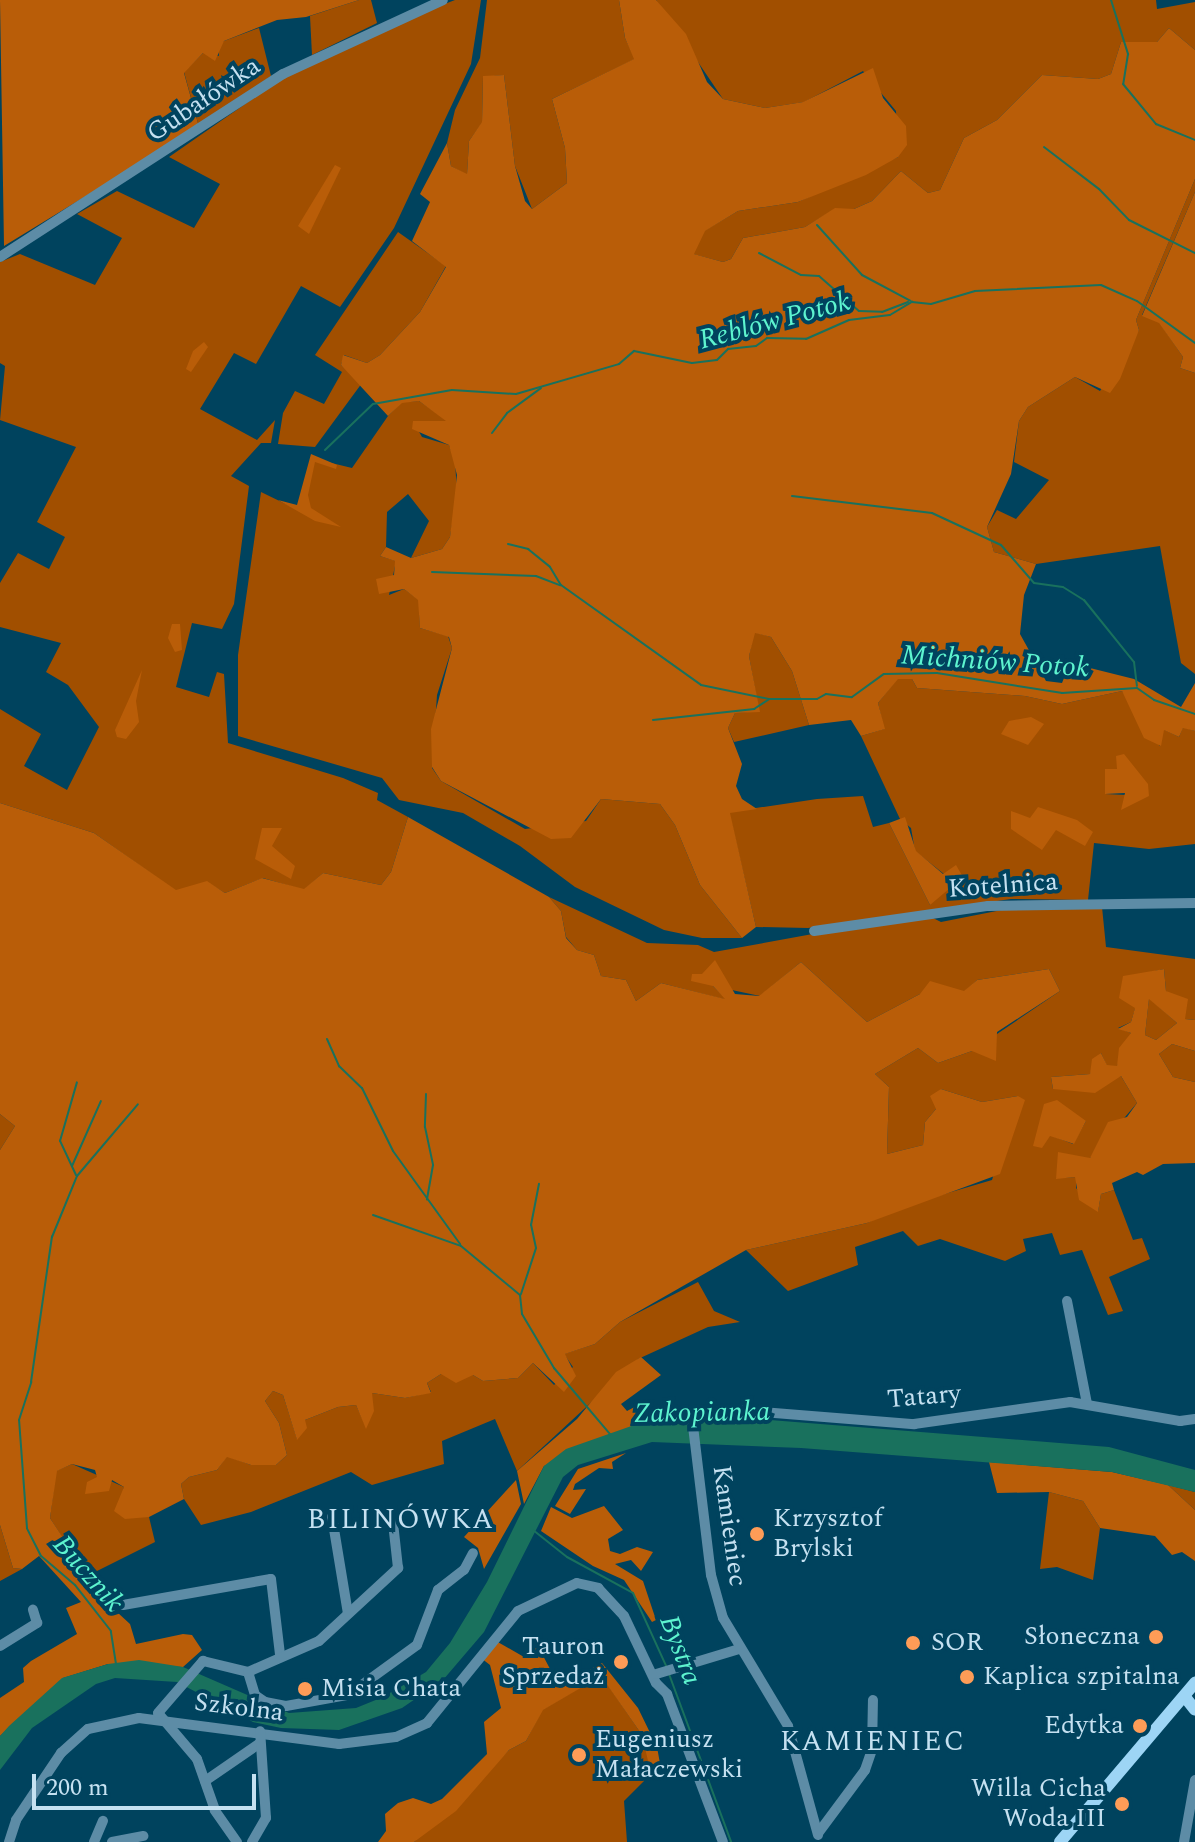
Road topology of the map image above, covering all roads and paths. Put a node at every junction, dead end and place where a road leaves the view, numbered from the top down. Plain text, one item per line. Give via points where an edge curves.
1 (443, 0) edge
2 (0, 257) edge
3 (1195, 903) edge
4 (814, 931) dead end
5 (1067, 1301) dead end
6 (1087, 1404) junction
7 (1195, 1419) edge
8 (696, 1452) joint
9 (332, 1517) dead end
10 (393, 1523) dead end
11 (473, 1553) dead end
12 (123, 1605) dead end
13 (33, 1610) dead end
14 (348, 1614) junction
15 (0, 1646) edge
16 (739, 1649) junction
17 (280, 1655) junction
18 (248, 1672) junction
19 (656, 1674) junction
20 (1192, 1695) edge
21 (873, 1700) dead end
22 (158, 1719) junction
23 (260, 1731) junction
24 (260, 1743) junction
25 (1195, 1780) edge
26 (205, 1781) junction
27 (103, 1821) dead end
28 (143, 1836) dead end
29 (817, 1839) edge
30 (9, 1842) edge
31 (94, 1842) edge
32 (112, 1842) edge
33 (237, 1842) edge
34 (252, 1842) edge
35 (723, 1842) edge
36 (1060, 1842) edge
37 (1184, 1842) edge

1 - 2 street, Gubałówka via 283,74
3 - 4 street, Kotelnica via 988,906
5 - 6 street
6 - 7 street, Tatary via 1180,1421
6 - 8 street, Tatary via 914,1424 726,1409 697,1413 692,1421
8 - 16 street, Kamieniec via 711,1575
9 - 14 street
10 - 14 street via 398,1568
11 - 18 street via 464,1570 438,1590 417,1645 348,1695 286,1706 265,1702 255,1695
12 - 17 street via 271,1579
13 - 15 street via 37,1623
14 - 17 street via 303,1651
16 - 19 street
16 - 29 street, Kamieniec via 788,1726
17 - 18 street via 269,1666
18 - 22 street via 203,1661
19 - 23 street, Szkolna via 616,1605 598,1588 577,1583 518,1611 427,1723 412,1732 339,1744
19 - 35 street
20 - 36 main road via 1168,1713
21 - 29 street, Kamieniec via 872,1750 865,1770
22 - 23 street, Szkolna
22 - 26 street via 193,1753
22 - 30 street, Szkolna via 103,1723 77,1736 24,1807
23 - 24 street
24 - 26 street
24 - 34 street via 266,1818
25 - 37 street
26 - 33 street via 215,1810
27 - 31 street
28 - 32 street

